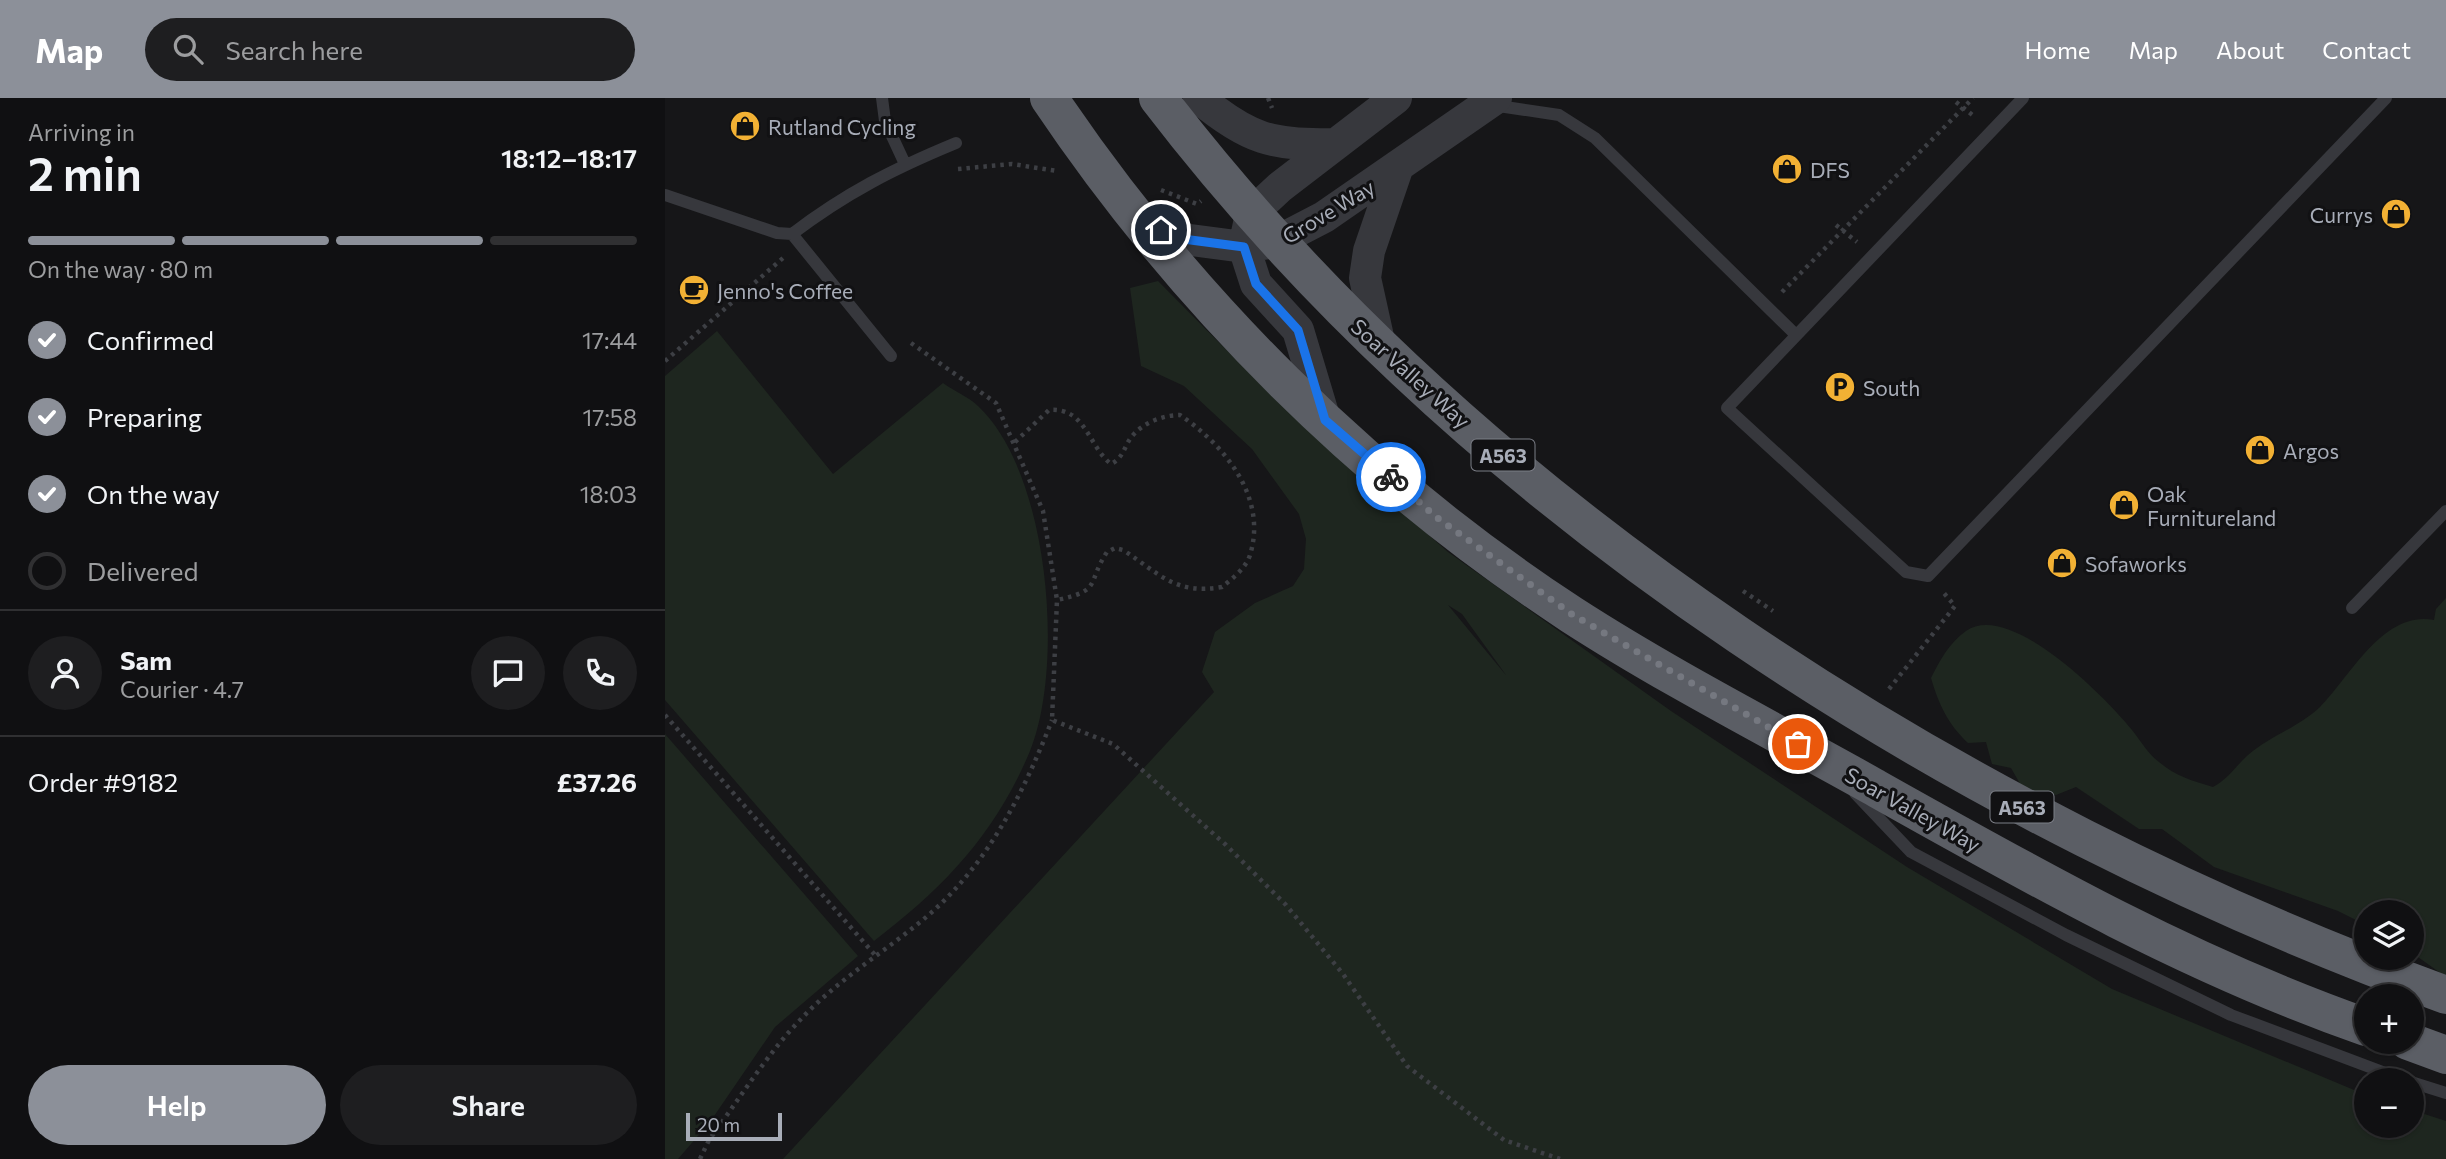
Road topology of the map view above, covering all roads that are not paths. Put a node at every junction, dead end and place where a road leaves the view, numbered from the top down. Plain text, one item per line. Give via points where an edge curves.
1 (882, 98) edge
2 (1049, 98) edge
3 (1158, 98) edge
4 (1199, 98) edge
5 (1396, 98) edge
6 (2023, 98) edge
7 (2383, 99) edge
8 (1492, 101) edge
9 (956, 143) dead end
10 (1335, 144) junction
11 (905, 164) junction
12 (1397, 169) junction
13 (665, 195) edge
14 (1139, 222) junction
15 (792, 234) junction
16 (1257, 234) junction
17 (1796, 335) junction
18 (1380, 346) junction
19 (891, 356) dead end
20 (1325, 420) junction
21 (2446, 511) edge
22 (2351, 608) dead end
23 (1821, 757) junction
24 (2446, 995) edge
25 (2354, 1022) edge
26 (2424, 1047) edge
27 (2446, 1055) edge
28 (2373, 1068) edge
29 (2424, 1086) edge
30 (2446, 1093) edge

1 - 11 lane via 885,121
2 - 14 highway, Soar Valley Way / A563
3 - 16 highway, Soar Valley Way / A563
4 - 10 street via 1262,139 1291,145
5 - 10 street
6 - 17 lane
7 - 17 lane via 1928,576 1906,572 1727,408
8 - 12 street, Grove Way
8 - 17 lane via 1559,115 1595,138
9 - 11 lane
10 - 16 street
11 - 15 lane via 832,204
12 - 16 street, Grove Way via 1324,217
12 - 18 street via 1369,251 1365,278
13 - 15 lane
14 - 16 street via 1183,239
14 - 20 highway, Soar Valley Way / A563 via 1205,299
15 - 19 lane
16 - 18 highway, Soar Valley Way / A563
16 - 20 street via 1256,284 1298,330
18 - 24 highway, Soar Valley Way / A563 via 1451,412 1570,509 1701,607 1872,720 1988,789 2134,866 2355,962
20 - 23 highway, Soar Valley Way / A563 via 1436,517 1573,615
21 - 22 lane
23 - 25 highway, Soar Valley Way / A563 via 2068,897 2224,971
23 - 28 lane via 1910,852 2066,936 2231,1014
26 - 27 highway
29 - 30 lane

